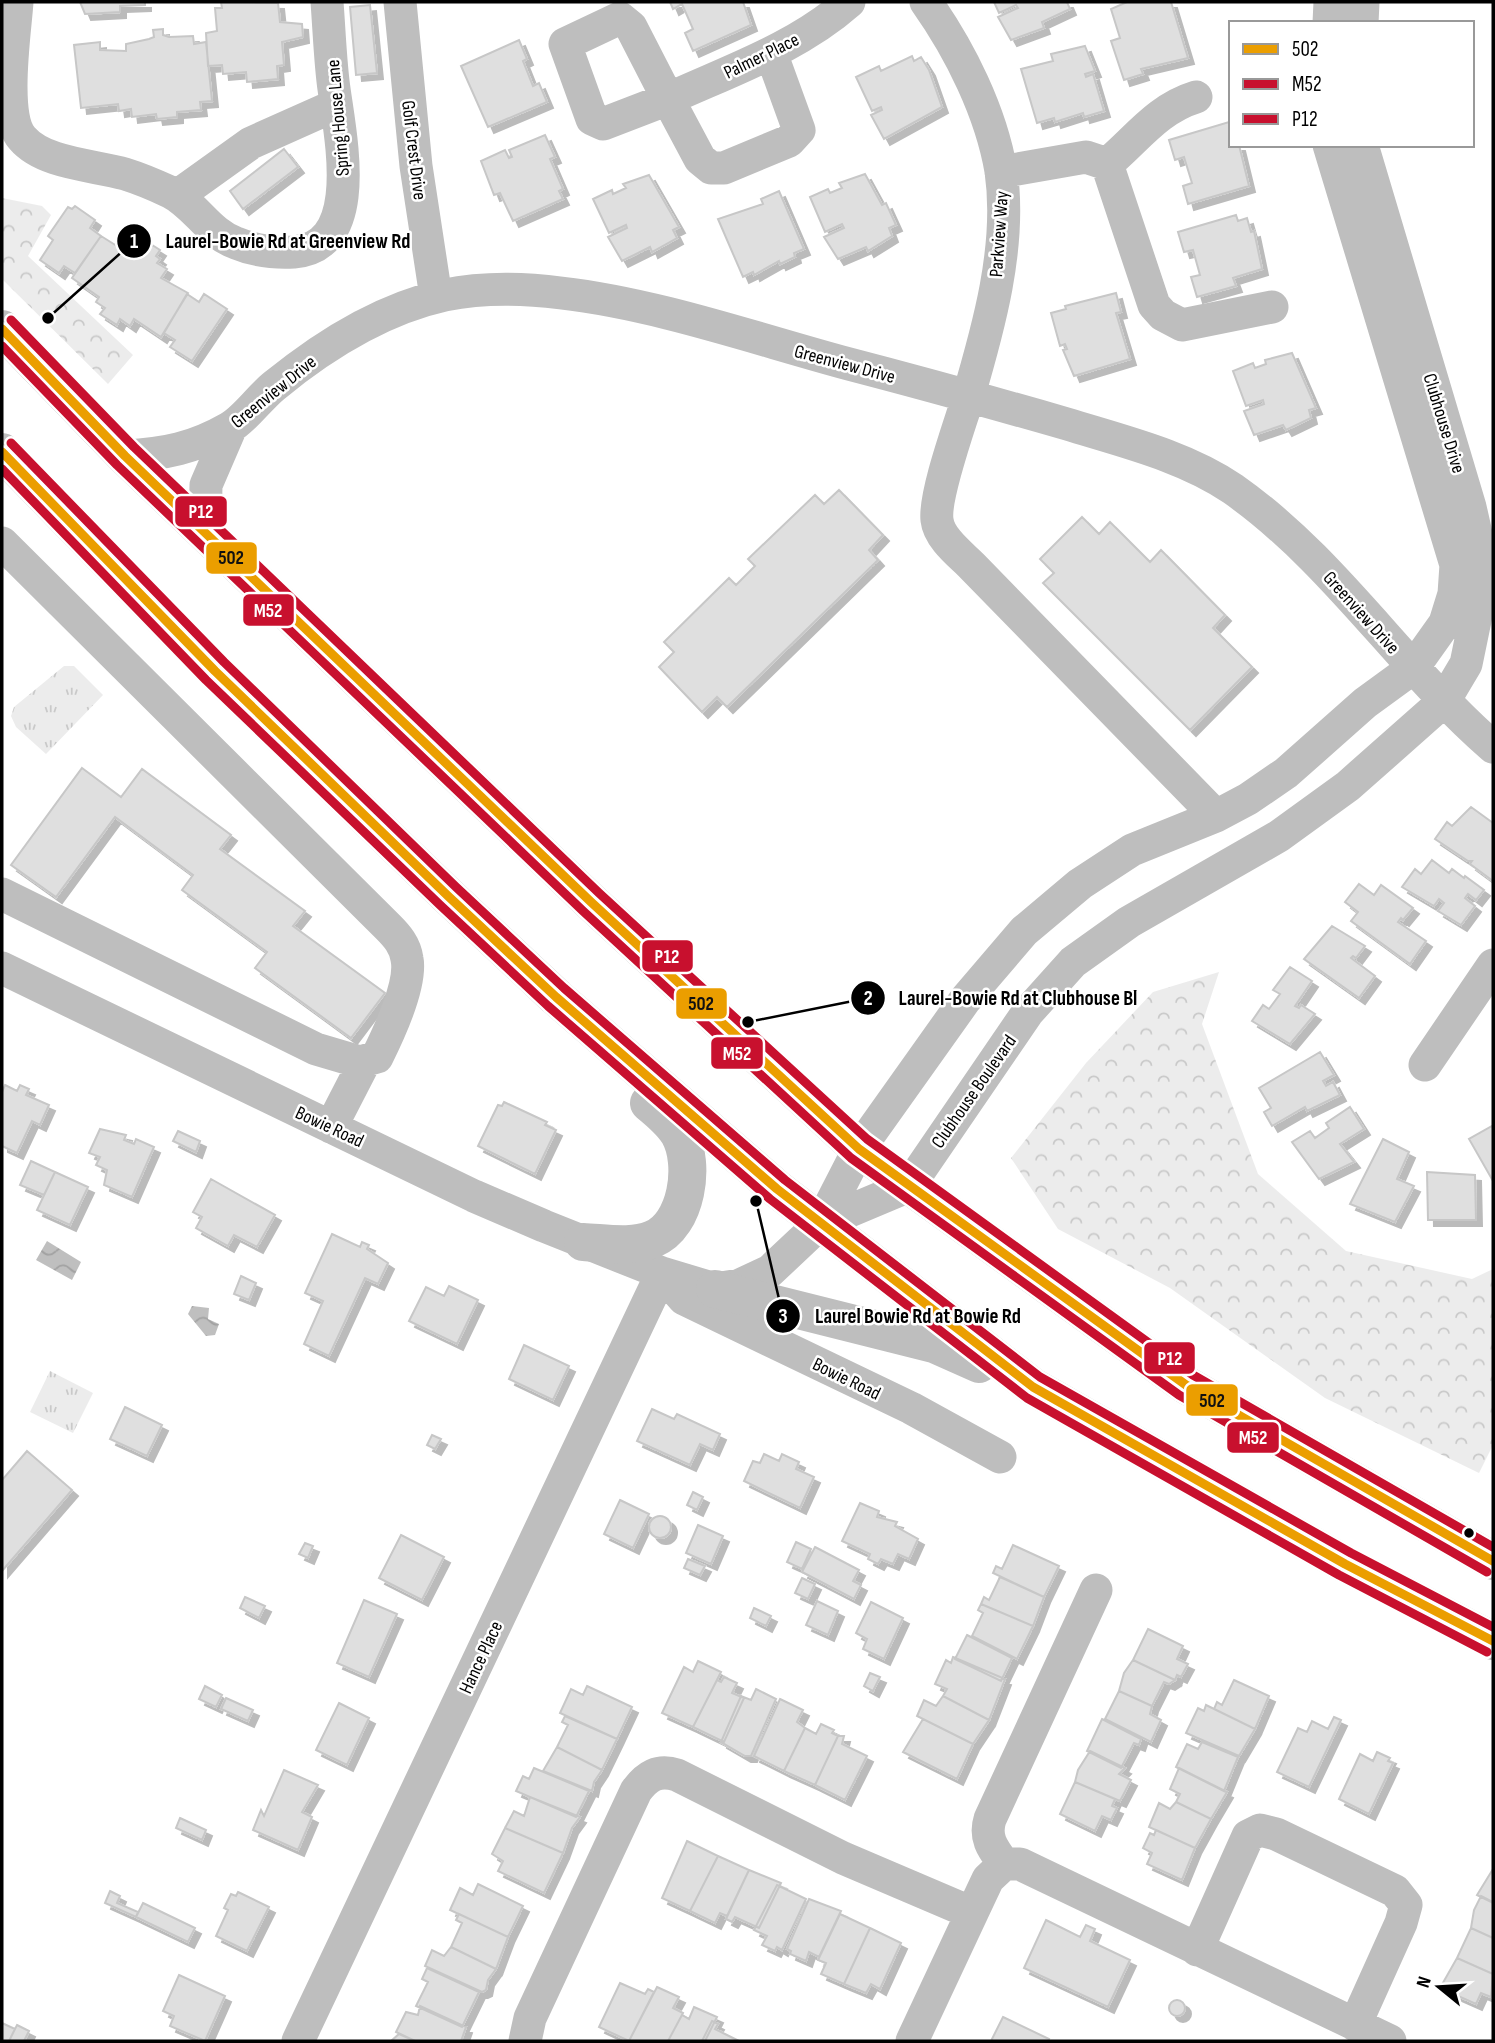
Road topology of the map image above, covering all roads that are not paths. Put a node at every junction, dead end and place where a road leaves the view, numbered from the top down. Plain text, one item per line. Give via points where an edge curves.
1 (17, 2) edge
2 (327, 2) edge
3 (400, 2) edge
4 (849, 2) edge
5 (926, 2) edge
6 (1330, 2) edge
7 (1363, 2) edge
8 (1329, 21) edge
9 (1362, 21) edge
10 (771, 53) junction
11 (1196, 97) dead end
12 (336, 105) junction
13 (16, 146) edge
14 (1330, 147) edge
15 (1363, 147) edge
16 (1097, 161) junction
17 (1001, 172) junction
18 (177, 196) junction
19 (436, 297) junction
20 (1272, 307) dead end
21 (2, 329) edge
22 (969, 396) junction
23 (231, 427) junction
24 (2, 452) edge
25 (125, 456) junction
26 (205, 532) junction
27 (2, 543) edge
28 (1413, 668) junction
29 (1444, 701) junction
30 (1493, 747) edge
31 (1216, 816) junction
32 (2, 894) edge
33 (1493, 965) edge
34 (2, 968) edge
35 (556, 997) junction
36 (365, 1061) junction
37 (1425, 1065) dead end
38 (331, 1127) junction
39 (859, 1149) junction
40 (909, 1185) junction
41 (821, 1223) junction
42 (583, 1242) junction
43 (662, 1273) junction
44 (715, 1289) junction
45 (1033, 1387) junction
46 (1000, 1457) dead end
47 (1493, 1562) edge
48 (1096, 1590) dead end
49 (1493, 1641) edge
50 (1004, 1864) junction
51 (972, 1913) junction
52 (1197, 1951) junction
53 (1355, 2025) junction
54 (298, 2041) edge
55 (525, 2041) edge
56 (912, 2041) edge
57 (1390, 2041) edge

1 - 13 street, Spring House Lane via 12,114 21,138
2 - 12 street, Spring House Lane
3 - 19 street, Golf Crest Drive via 416,166
4 - 10 street, Palmer Place
5 - 17 street, Parkview Way via 971,83
6 - 8 street
7 - 9 street
10 - 10 street, Palmer Place via 799,130 789,141 724,168 711,168 700,159 668,99
11 - 16 street via 1159,114
12 - 18 street via 251,143
12 - 18 street, Spring House Lane via 343,154 341,208 335,223 314,246 279,253 239,245 209,227
13 - 18 street, Spring House Lane via 129,175
14 - 28 street, Clubhouse Drive via 1456,565 1445,623
15 - 29 street, Clubhouse Drive via 1479,547 1480,596 1466,664
16 - 17 street
16 - 20 street via 1154,305 1163,315 1182,325
17 - 22 street, Parkview Way via 1003,219 998,265
19 - 22 street, Greenview Drive via 524,289 598,299
19 - 23 street, Greenview Drive via 360,327 330,345 257,400
21 - 25 main road
22 - 28 street, Greenview Drive via 1131,444 1230,487 1287,531
22 - 31 street, Parkview Way via 937,520 945,537
23 - 25 street, Greenview Drive via 169,454
23 - 26 street via 206,485
24 - 35 main road via 215,671
25 - 26 main road
26 - 39 main road via 591,902
27 - 36 street via 401,941 408,959 407,981 377,1056
28 - 29 street, Greenview Drive
28 - 31 street via 1365,703 1286,773
29 - 30 street, Greenview Drive
29 - 40 street, Clubhouse Boulevard via 1348,786 1279,836 1129,922 1073,962 1028,1012
31 - 39 street via 1132,850 1080,884 1024,931 965,1000
32 - 36 street via 283,1034 338,1058
33 - 37 street
34 - 38 street, Bowie Road
35 - 41 main road
35 - 42 main road via 560,1018 573,1035 673,1126 686,1154 684,1193 670,1227 639,1244
36 - 38 street
38 - 42 street, Bowie Road
39 - 40 main road
39 - 41 street
40 - 41 street
40 - 47 main road via 1186,1385
41 - 44 street via 770,1270 740,1285
41 - 45 main road
42 - 43 street, Bowie Road
43 - 44 street, Bowie Road
43 - 46 street, Bowie Road via 684,1299 911,1408
43 - 54 street, Hance Place
44 - 45 main road via 934,1344
45 - 49 main road via 1345,1564
48 - 50 street via 990,1819 986,1832
50 - 51 street via 988,1879
50 - 52 street via 1032,1869
51 - 55 street via 843,1858 663,1771 645,1779 636,1791 530,2018
51 - 56 street
52 - 53 street
52 - 53 street via 1248,1836 1259,1830 1276,1834 1395,1891 1406,1905
53 - 57 street

